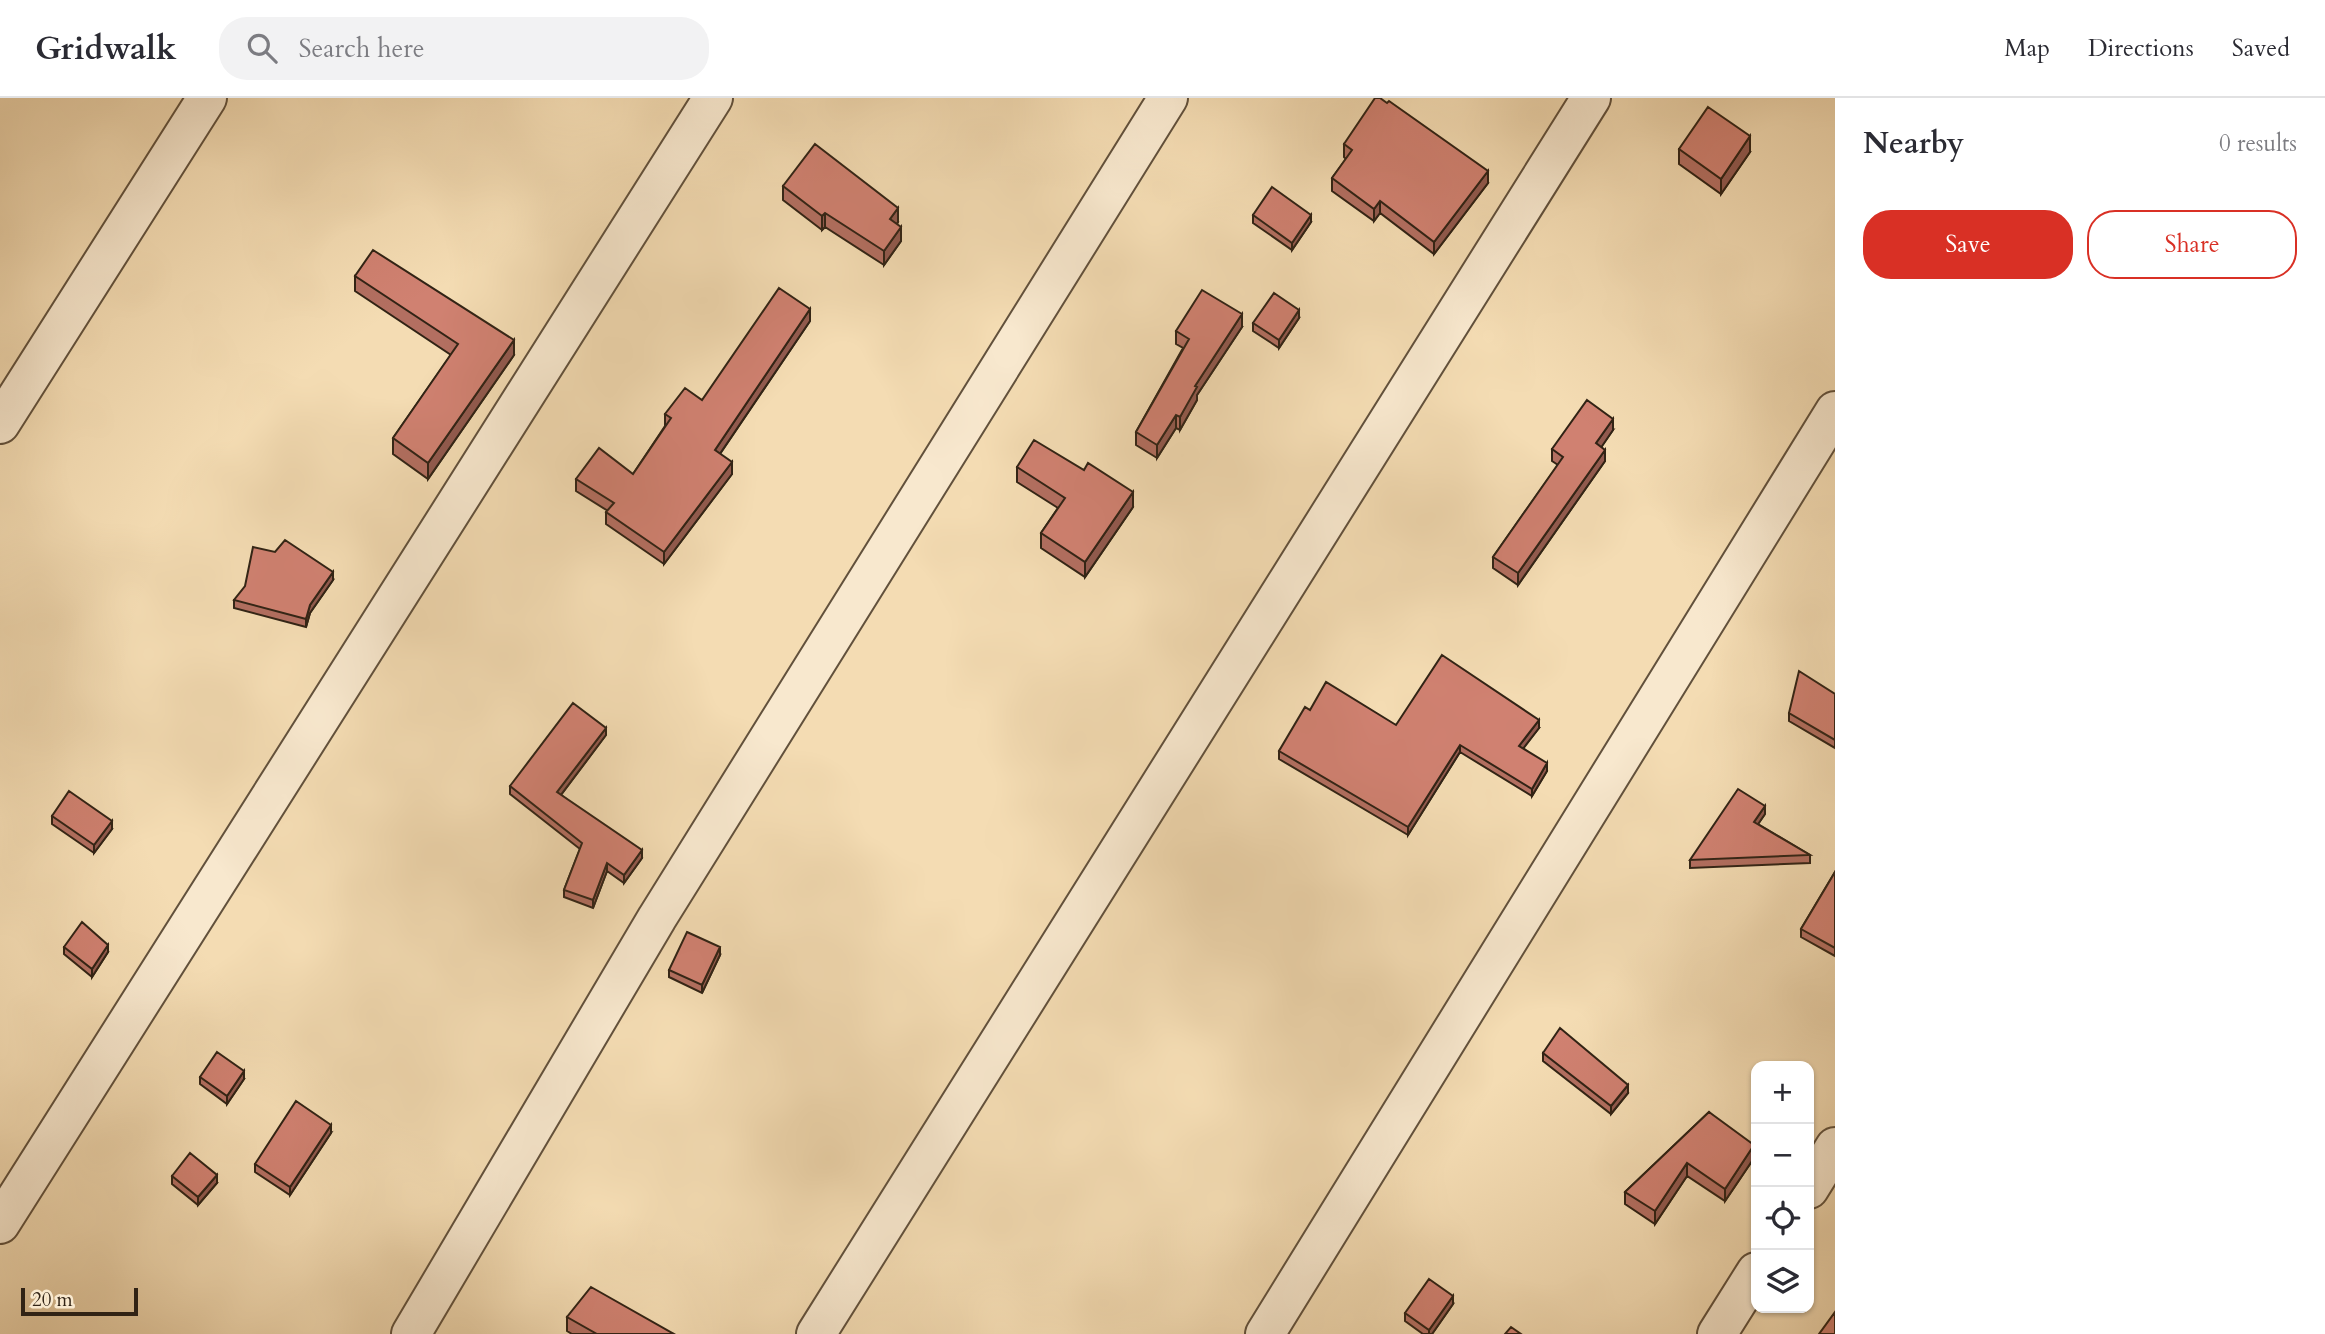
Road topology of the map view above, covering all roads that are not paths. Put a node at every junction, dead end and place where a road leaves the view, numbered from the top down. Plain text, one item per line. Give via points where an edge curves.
1 (207, 98) edge
2 (713, 98) edge
3 (1168, 98) edge
4 (1591, 98) edge
5 (1835, 411) edge
6 (0, 424) edge
7 (1835, 1147) edge
8 (1810, 1187) edge
9 (0, 1224) edge
10 (1751, 1280) edge
11 (411, 1334) edge
12 (816, 1334) edge
13 (1265, 1334) edge
14 (1717, 1334) edge

1 - 6 street
2 - 9 street
3 - 11 street via 657,918
4 - 12 street
5 - 13 street
7 - 8 street
10 - 14 street

